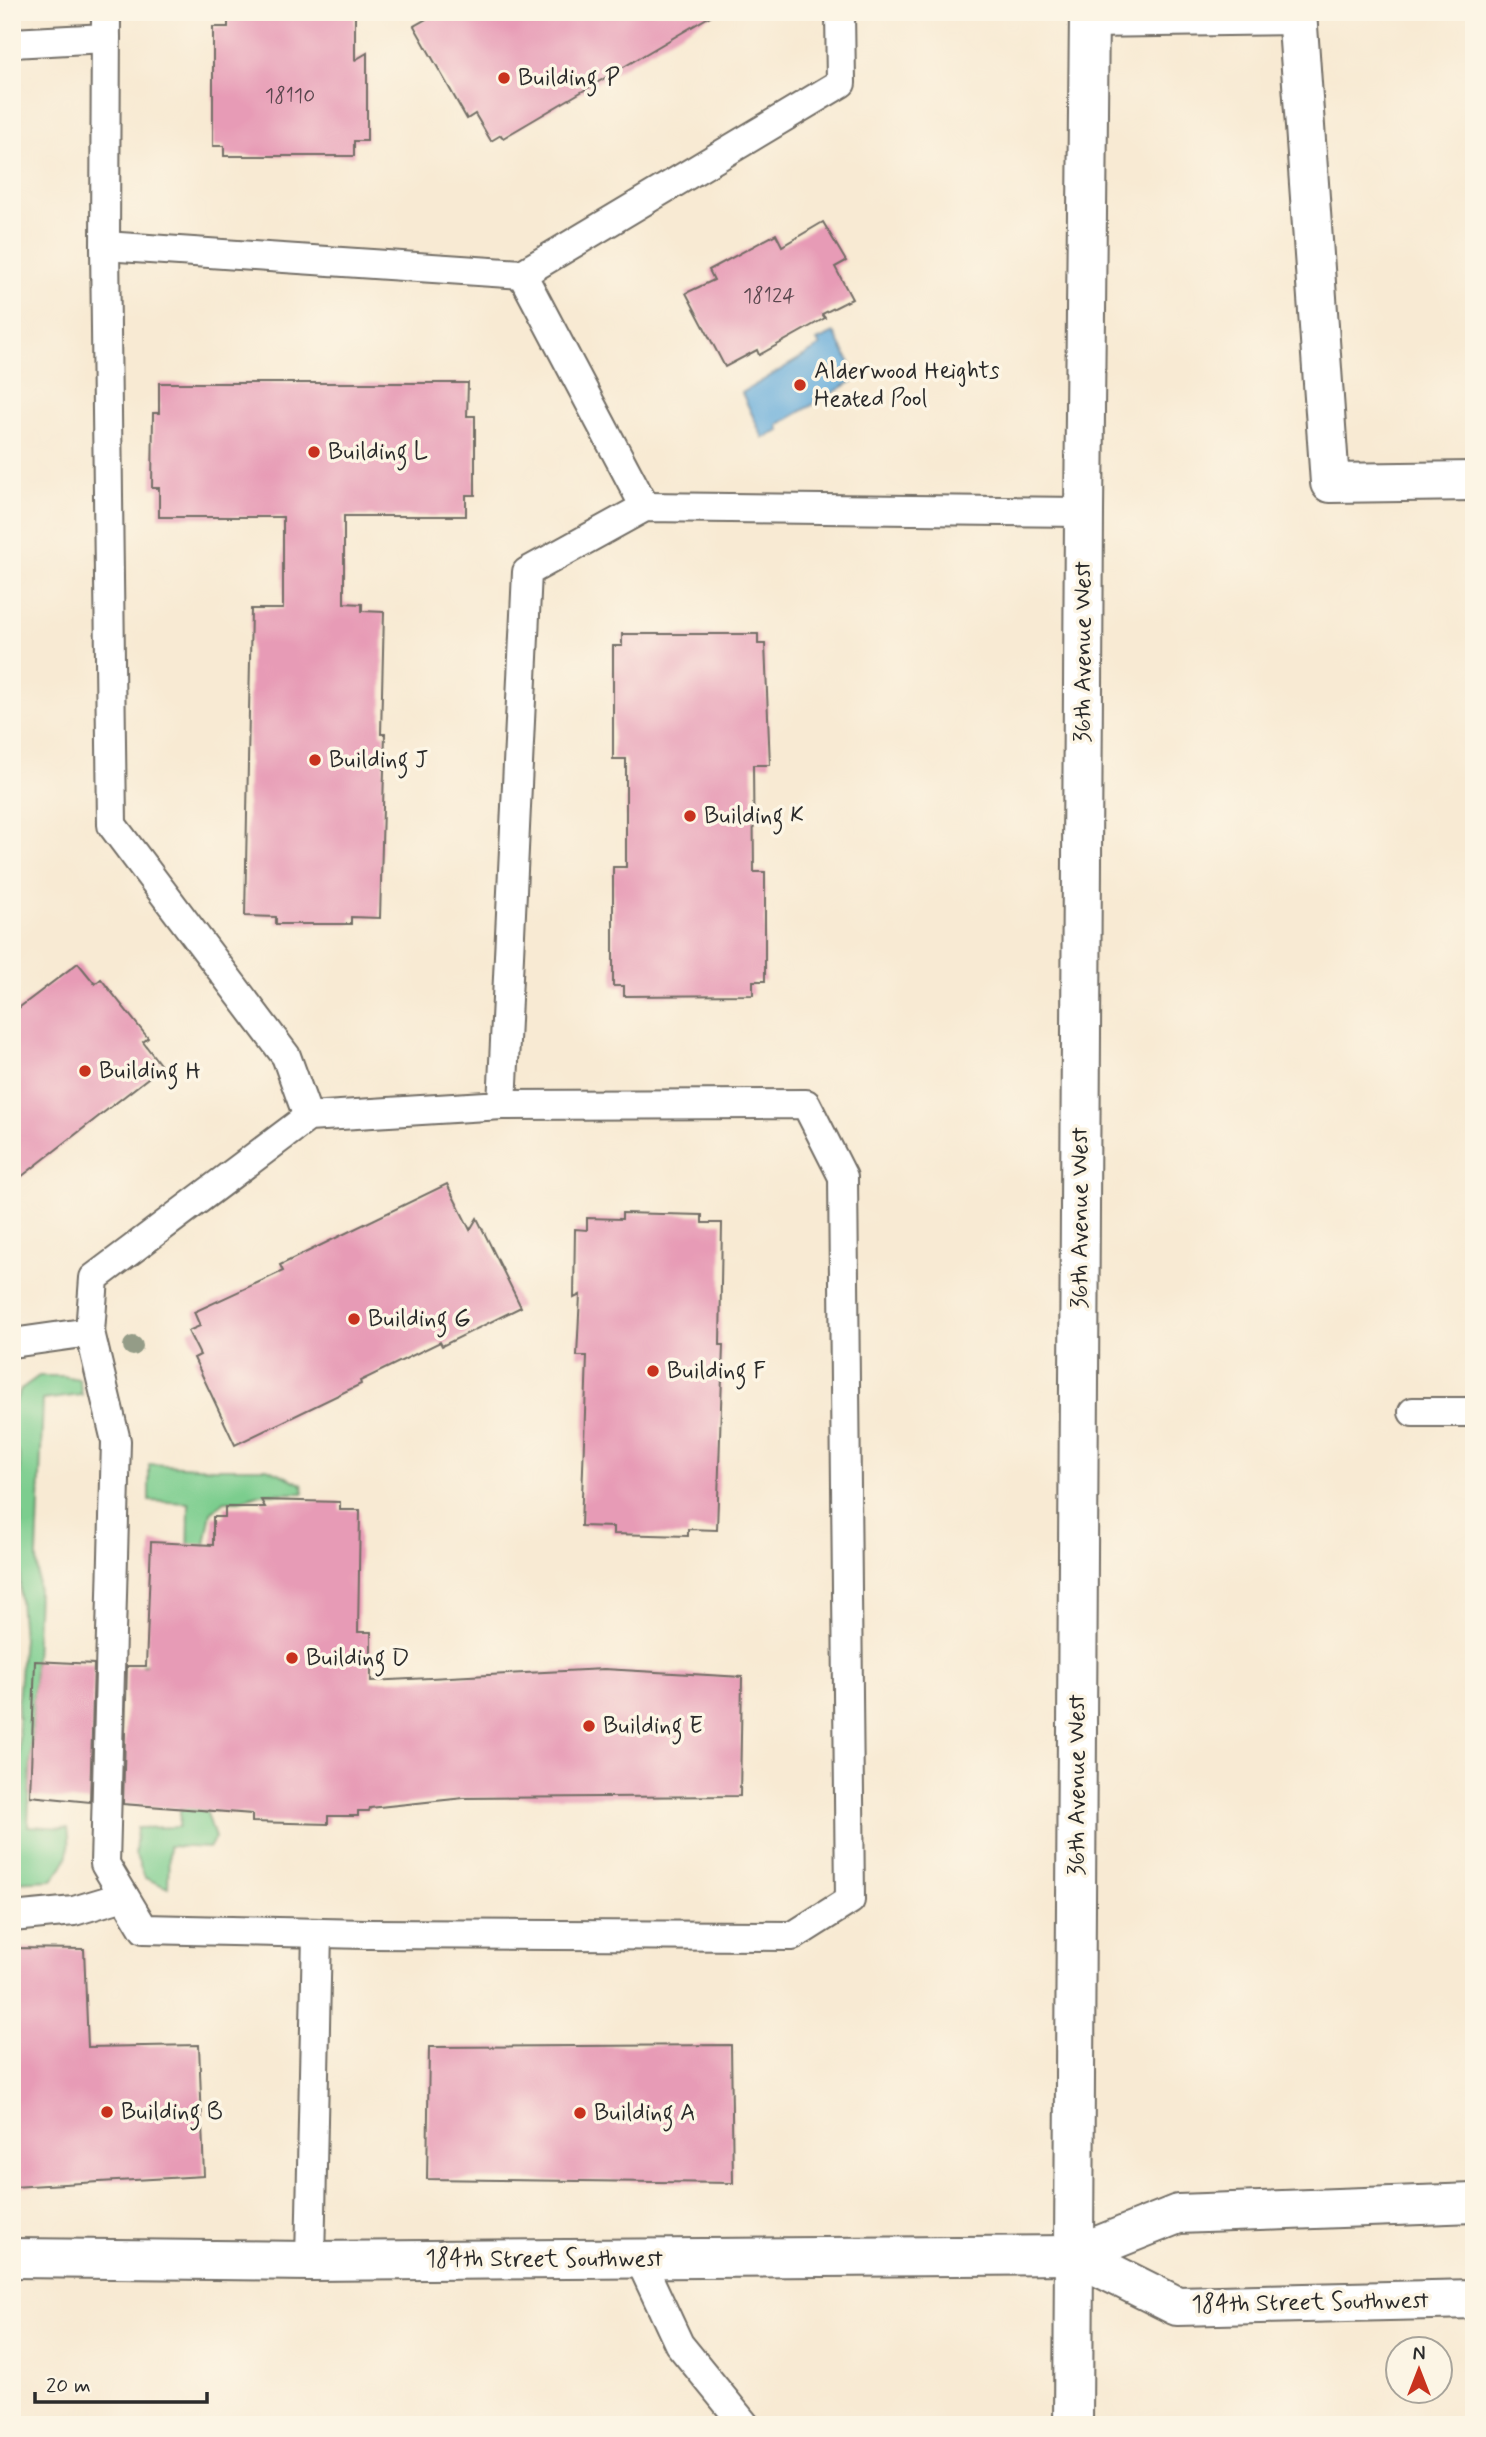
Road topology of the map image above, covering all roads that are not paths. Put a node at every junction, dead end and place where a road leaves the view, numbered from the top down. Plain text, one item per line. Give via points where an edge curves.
1 (840, 12) edge
2 (1297, 13) edge
3 (1089, 15) edge
4 (106, 25) edge
5 (12, 43) edge
6 (105, 246) junction
7 (522, 274) junction
8 (1474, 481) edge
9 (645, 507) junction
10 (1084, 512) junction
11 (502, 1105) junction
12 (308, 1117) junction
13 (90, 1332) junction
14 (12, 1343) edge
15 (1413, 1412) dead end
16 (1474, 1412) edge
17 (124, 1896) junction
18 (12, 1917) edge
19 (317, 1933) junction
20 (1474, 2203) edge
21 (1075, 2255) junction
22 (12, 2258) edge
23 (639, 2258) junction
24 (310, 2261) junction
25 (1474, 2299) edge
26 (745, 2425) edge
27 (1073, 2425) edge

1 - 7 lane via 841,83
2 - 3 main road
2 - 8 main road via 1330,483
3 - 10 main road, 36th Avenue West
4 - 5 lane
4 - 6 lane
6 - 7 lane
6 - 12 lane via 111,825 286,1056
7 - 9 lane
9 - 10 lane
9 - 11 lane via 527,572
10 - 21 main road, 36th Avenue West
11 - 12 lane
11 - 19 lane via 806,1104 843,1177 850,1900 793,1936
12 - 13 lane via 94,1278
13 - 14 lane
13 - 17 lane via 116,1441 105,1864
15 - 16 lane
17 - 18 lane via 74,1911
17 - 19 lane via 144,1929
19 - 24 lane
20 - 21 main road, 184th Street Southwest via 1178,2214
21 - 23 main road, 184th Street Southwest
21 - 25 main road, 184th Street Southwest via 1177,2306
21 - 27 main road, 36th Avenue West
22 - 24 main road, 184th Street Southwest
23 - 24 main road, 184th Street Southwest
23 - 26 lane via 679,2344

